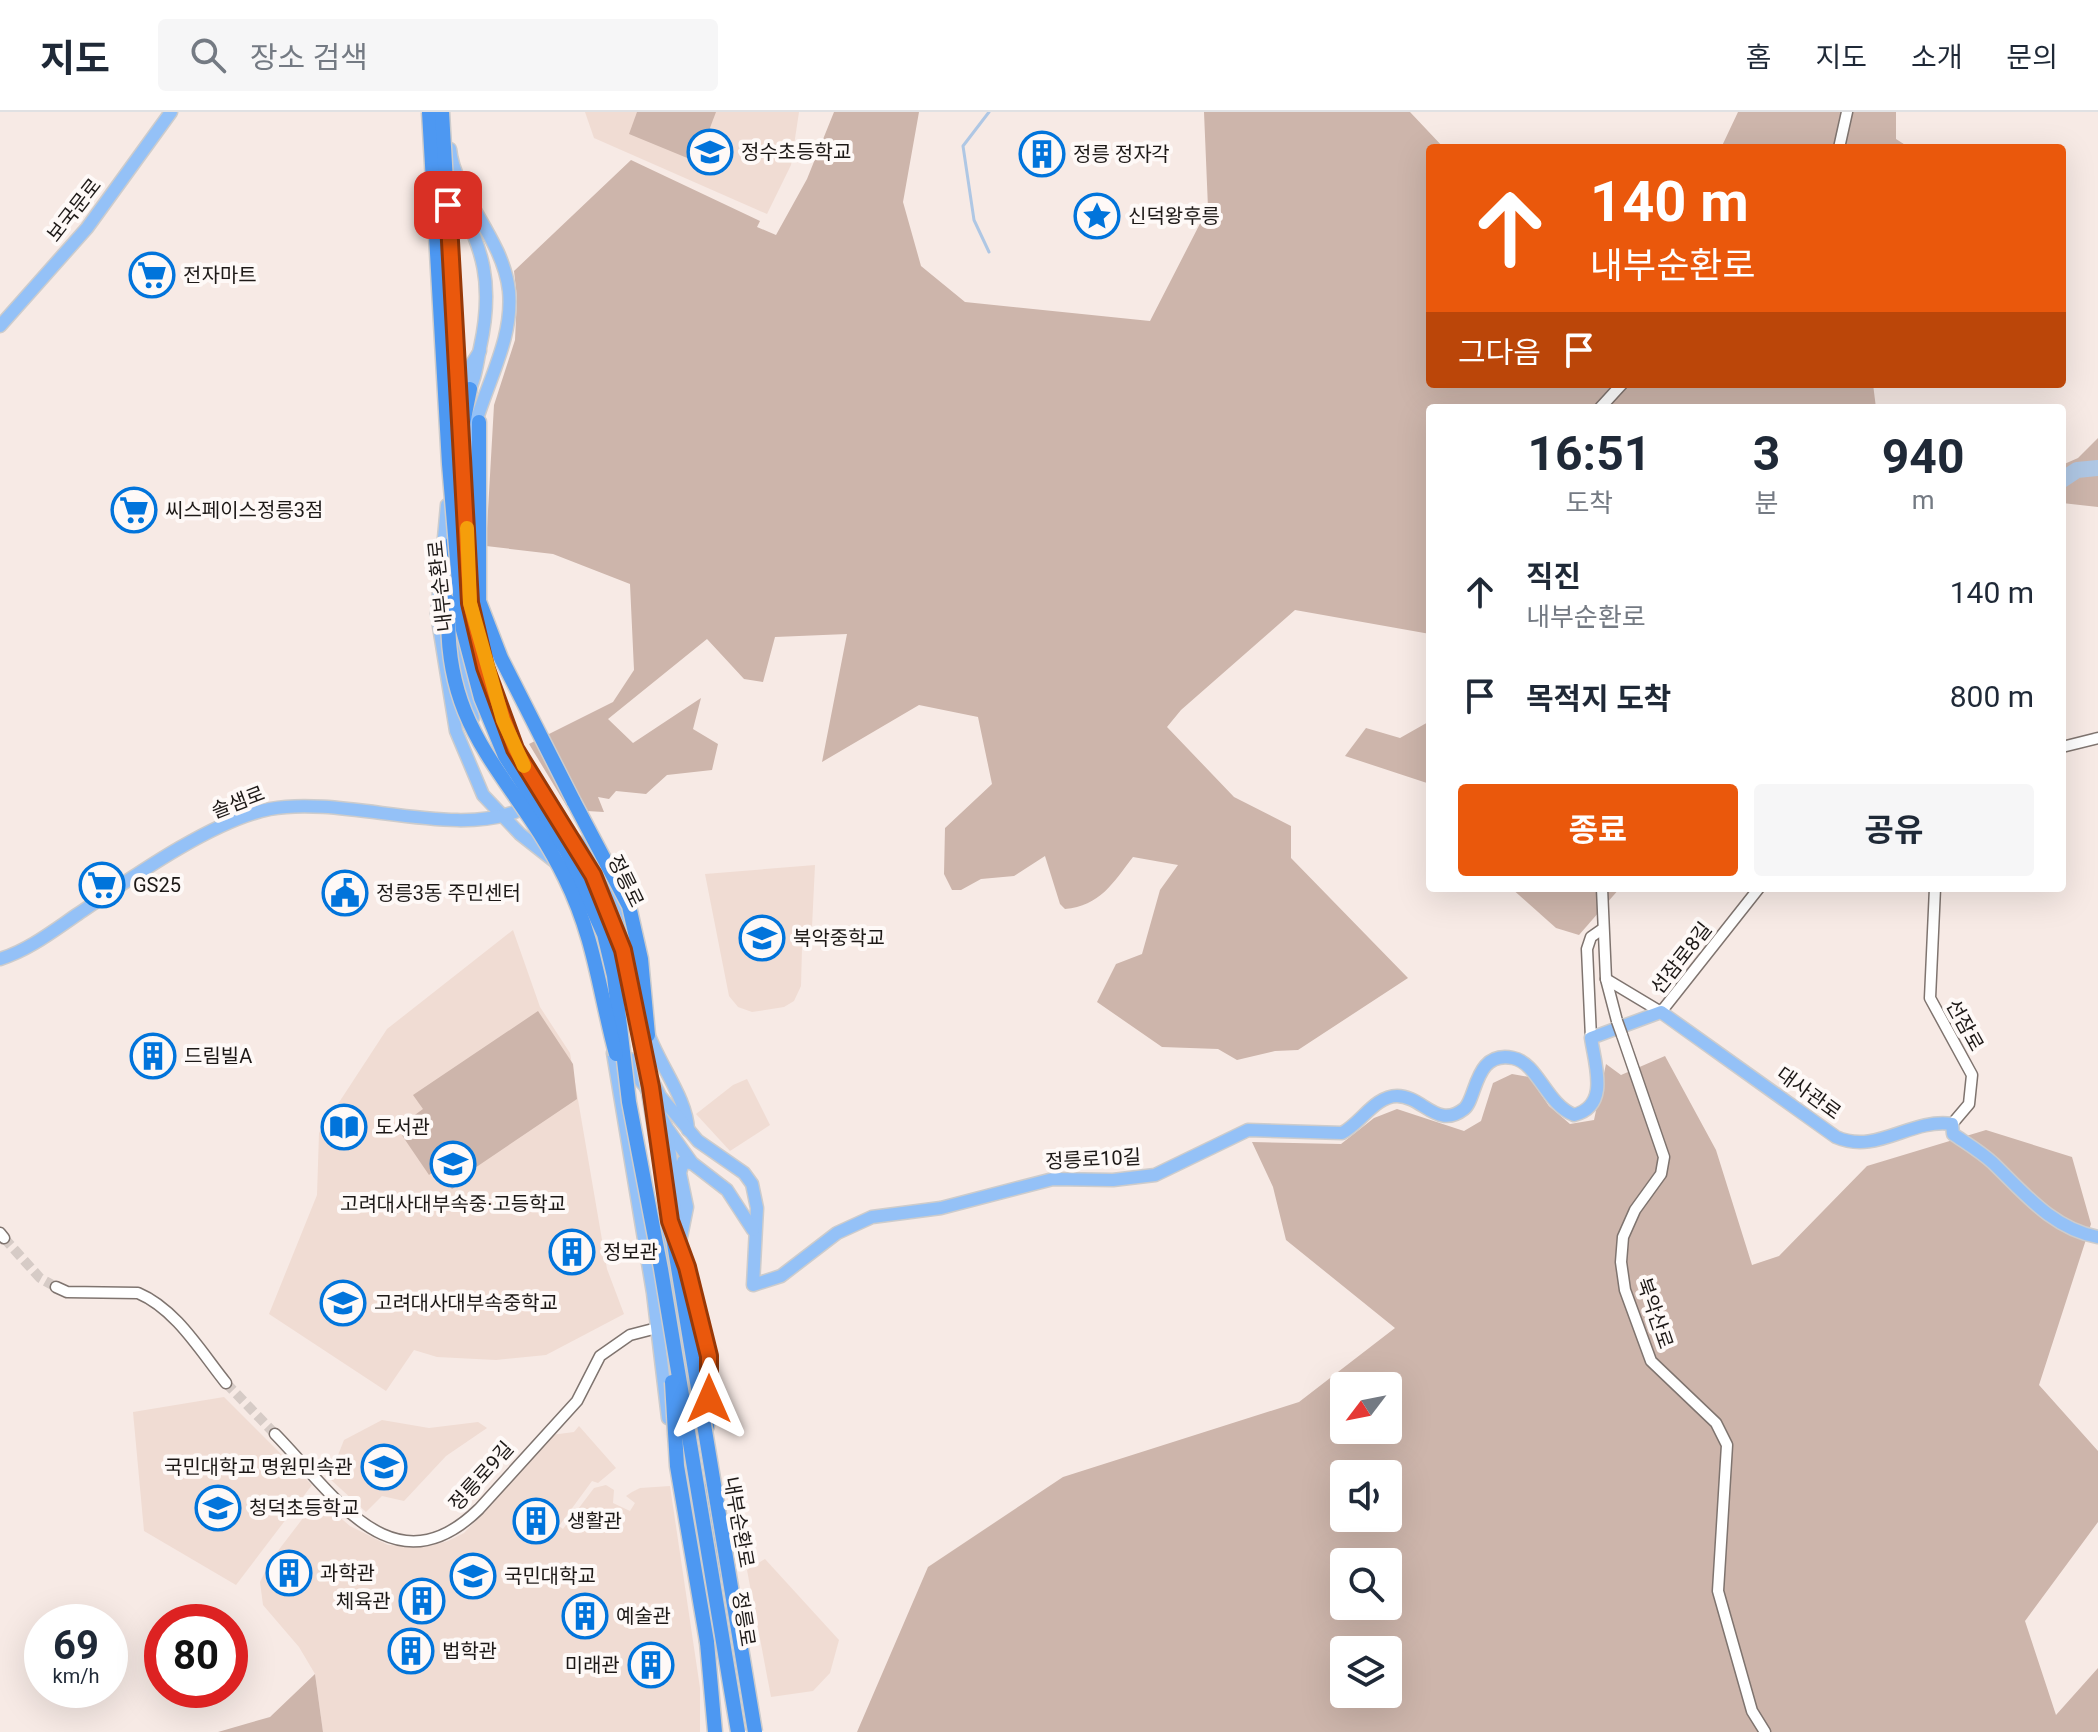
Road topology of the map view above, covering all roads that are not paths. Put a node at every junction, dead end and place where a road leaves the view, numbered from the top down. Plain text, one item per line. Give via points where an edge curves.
1 (171, 112) edge
2 (429, 112) edge
3 (435, 112) edge
4 (446, 112) edge
5 (1847, 112) edge
6 (1840, 144) edge
7 (0, 326) edge
8 (480, 351) junction
9 (1618, 388) edge
10 (470, 389) junction
11 (1604, 404) edge
12 (452, 419) junction
13 (479, 422) junction
14 (2098, 738) edge
15 (2066, 746) edge
16 (522, 809) junction
17 (504, 818) junction
18 (1602, 892) edge
19 (1756, 892) edge
20 (1935, 892) edge
21 (1601, 930) junction
22 (0, 959) edge
23 (1606, 979) junction
24 (640, 1005) junction
25 (1661, 1012) junction
26 (1591, 1038) junction
27 (615, 1056) junction
28 (643, 1061) junction
29 (648, 1086) junction
30 (629, 1102) junction
31 (1952, 1124) junction
32 (667, 1128) junction
33 (688, 1130) junction
34 (692, 1163) junction
35 (680, 1173) junction
36 (751, 1212) junction
37 (670, 1221) junction
38 (2098, 1237) edge
39 (673, 1279) junction
40 (56, 1287) tunnel mouth
41 (674, 1298) junction
42 (664, 1326) junction
43 (668, 1343) junction
44 (226, 1383) tunnel mouth
45 (275, 1434) tunnel mouth
46 (678, 1496) junction
47 (685, 1540) junction
48 (718, 1581) junction
49 (704, 1598) junction
50 (715, 1732) edge
51 (735, 1732) edge
52 (755, 1732) edge
53 (1765, 1732) edge

1 - 7 main road, 보국문로 via 87,228
2 - 30 highway, 내부순환로, bridge via 463,630 481,698 505,756 567,852 604,934
3 - 8 main road, 정릉로 via 444,164 488,285 489,310
4 - 13 main road, 정릉로 via 451,160 496,246 509,293
4 - 29 highway, 내부순환로, bridge via 470,603 485,667 515,749 583,857 611,913 629,972
5 - 6 street
8 - 10 main road, 정릉로
8 - 12 main road, 정릉로 via 457,387
9 - 11 street
10 - 12 main road, 정릉로
10 - 30 highway, bridge via 458,456 449,602 451,665 484,755 552,855 586,923
12 - 17 main road, 정릉로 via 438,585 440,645 463,754 483,795
13 - 16 main road, 정릉로 via 468,465 471,559 461,635 464,663 482,754 500,786
13 - 29 highway, bridge via 479,601 501,658 633,918 641,959
14 - 15 street
16 - 17 main road, 솔샘로
16 - 24 main road, 정릉로 via 576,841 595,860 620,906
17 - 22 main road, 솔샘로 via 313,806 258,812 178,851 36,942
17 - 27 main road, 정릉로 via 549,855 592,923
18 - 21 street, 북악산로
19 - 25 street, 선잠로8길
20 - 31 street, 선잠로 via 1930,998 1972,1075 1969,1104
21 - 23 street, 북악산로
21 - 26 street via 1587,949
23 - 25 street, 대사관로
23 - 53 street, 북악산로, bridge via 1664,1157 1661,1174 1623,1237 1625,1290 1651,1361 1716,1423 1727,1445 1718,1591 1752,1711
24 - 28 main road, 정릉로
24 - 33 main road via 653,1050 685,1108
25 - 26 main road
25 - 31 main road, 대사관로 via 1851,1143 1871,1143 1932,1121
26 - 36 main road, 정릉로10길 via 1598,1089 1590,1108 1574,1115 1554,1104 1526,1064 1498,1059 1472,1084 1471,1101 1450,1115 1439,1117 1396,1096 1342,1133 1248,1130 1155,1175 1053,1179 941,1208 872,1217 845,1229 781,1276 753,1285
27 - 28 main road
27 - 29 main road
27 - 42 main road, 정릉로
28 - 29 main road, 정릉로
28 - 33 main road, 정릉로10길 via 660,1096
29 - 32 main road
29 - 37 highway, 내부순환로, bridge
29 - 39 main road, 정릉로
30 - 42 highway, 내부순환로, bridge
31 - 38 main road via 1953,1134 1990,1160 2037,1207 2072,1229
32 - 34 main road
32 - 35 main road
32 - 39 main road via 676,1201
33 - 36 main road, 정릉로10길 via 744,1173 755,1191
34 - 35 main road via 681,1163
34 - 36 main road
35 - 39 main road via 687,1207
37 - 48 highway, bridge via 709,1356 704,1449
37 - 52 highway, 내부순환로, bridge
39 - 41 main road, 정릉로
40 - 44 street via 148,1297 181,1327
41 - 43 street via 666,1318
41 - 48 main road, 정릉로
42 - 43 street
42 - 45 street, 정릉로9길 via 630,1335 600,1356 577,1401 479,1509 462,1526 426,1542 408,1543 375,1533 346,1510
42 - 46 main road, 정릉로
42 - 50 highway, bridge via 677,1466 707,1642
42 - 51 highway, 내부순환로, bridge
43 - 48 street
46 - 47 main road, 정릉로
46 - 49 main road, 정릉로
47 - 49 main road, 정릉로
47 - 50 main road, 정릉로
48 - 51 main road, 정릉로 via 733,1675
49 - 50 main road, 정릉로 via 717,1678

